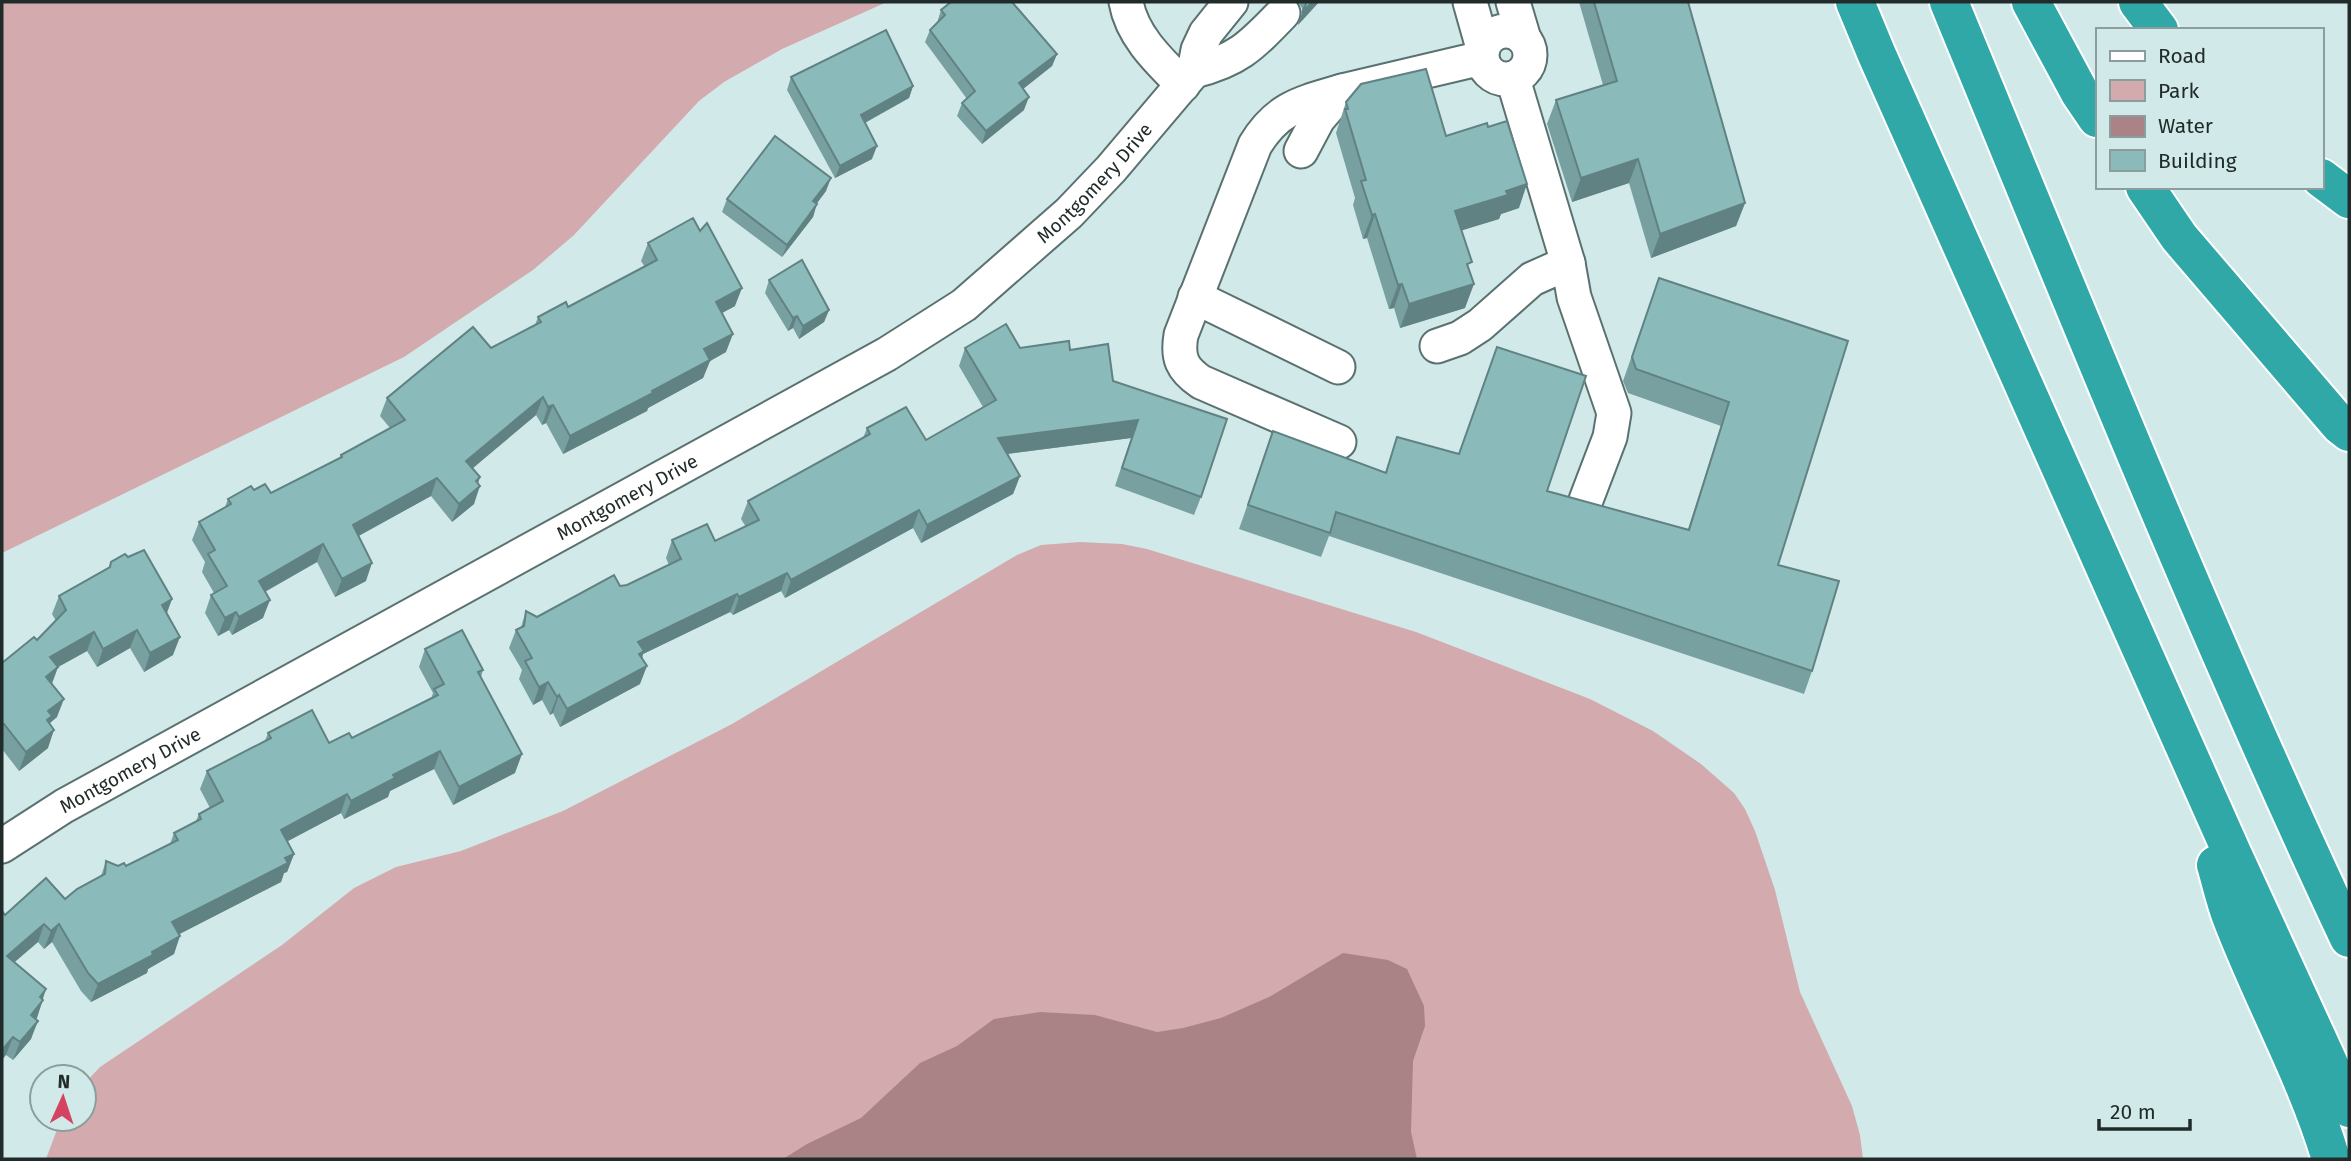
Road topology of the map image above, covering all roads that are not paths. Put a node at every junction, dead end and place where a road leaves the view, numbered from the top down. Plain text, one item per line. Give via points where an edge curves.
1 (1126, 2) edge
2 (1231, 2) edge
3 (1470, 2) edge
4 (1513, 2) edge
5 (1855, 2) edge
6 (1949, 2) edge
7 (2031, 2) edge
8 (2138, 2) edge
9 (1283, 13) dead end
10 (2158, 28) edge
11 (1524, 39) junction
12 (1482, 53) junction
13 (1189, 78) junction
14 (1513, 79) junction
15 (1342, 90) junction
16 (2096, 116) edge
17 (1301, 150) dead end
18 (2323, 180) edge
19 (2146, 189) edge
20 (2349, 199) edge
21 (1568, 263) junction
22 (1195, 297) junction
23 (1437, 346) dead end
24 (1338, 367) dead end
25 (2349, 432) edge
26 (1339, 442) dead end
27 (1586, 500) edge
28 (2197, 773) junction
29 (2, 846) edge
30 (2349, 938) edge
31 (2349, 1108) edge
32 (2331, 1159) edge

1 - 13 street via 1138,34 1158,60
2 - 13 street, Montgomery Drive via 1206,33
3 - 12 street
4 - 11 street
5 - 28 highway
6 - 30 highway via 2263,751
7 - 16 highway
8 - 10 highway
9 - 13 street via 1244,51
11 - 12 street via 1514,32 1501,32 1490,37
11 - 14 street via 1530,62
12 - 14 street via 1488,71 1499,79
12 - 15 street
13 - 29 street, Montgomery Drive via 1060,221 964,305 887,354 77,799
14 - 21 street
15 - 17 street
15 - 22 street via 1303,102 1266,127
18 - 20 highway
19 - 25 highway via 2179,237
21 - 23 street via 1532,279 1480,325
21 - 27 street via 1574,297 1614,413 1610,437
22 - 24 street
22 - 26 street via 1181,335 1182,367 1201,382
28 - 31 highway
28 - 32 highway via 2231,916

